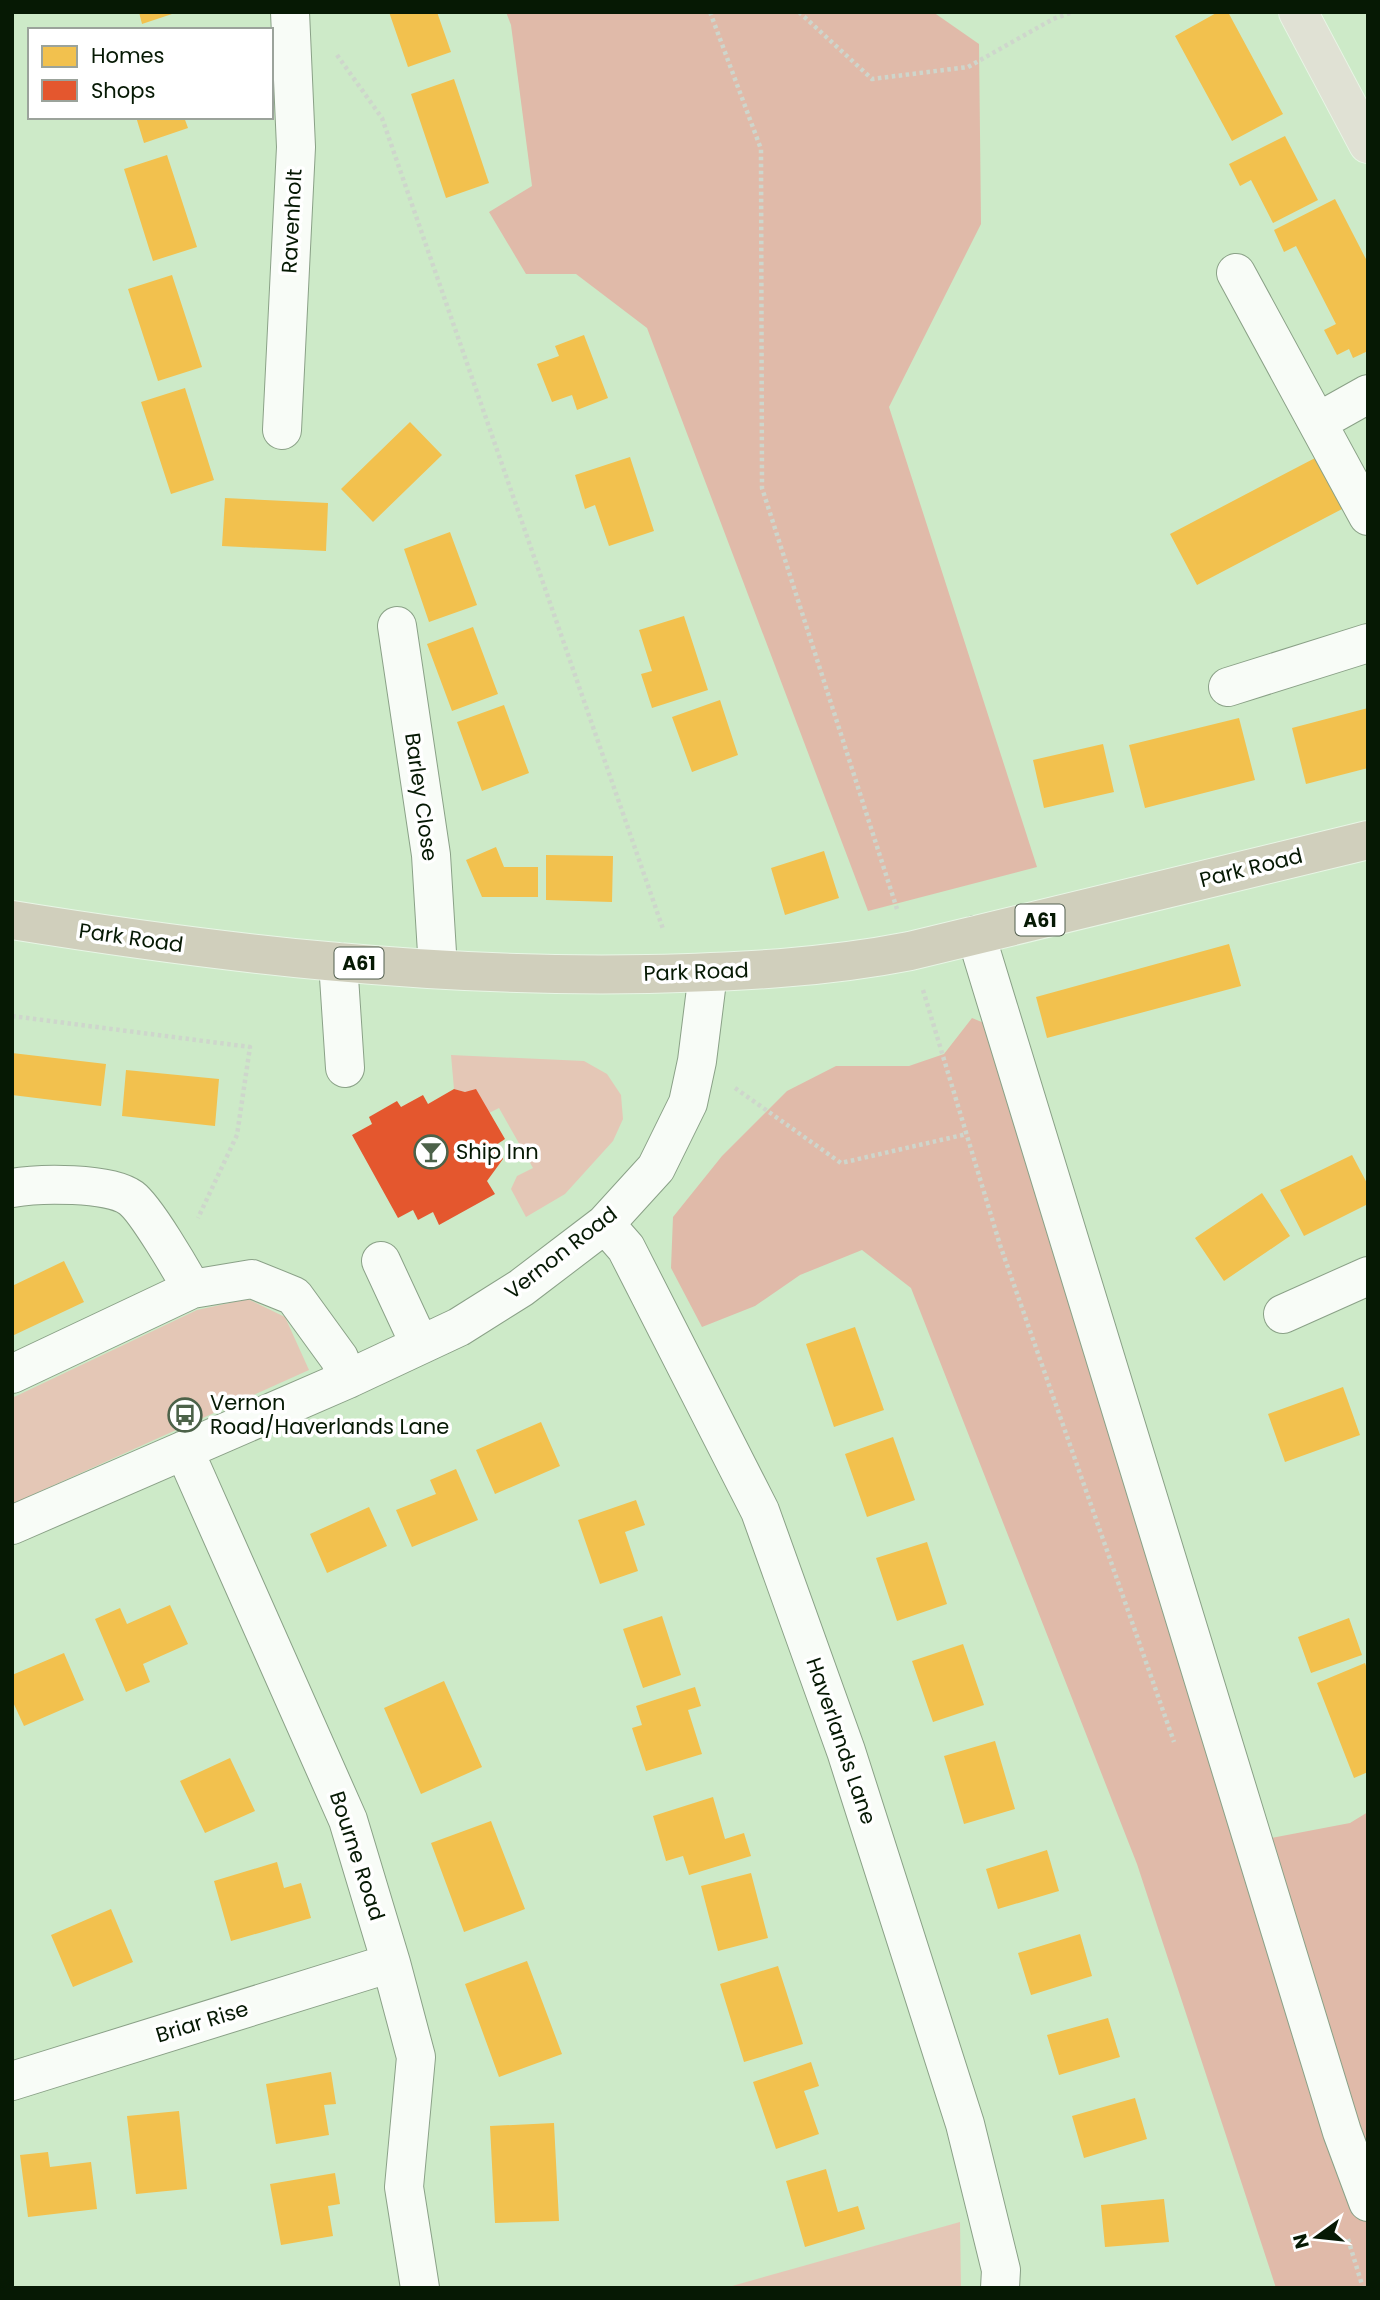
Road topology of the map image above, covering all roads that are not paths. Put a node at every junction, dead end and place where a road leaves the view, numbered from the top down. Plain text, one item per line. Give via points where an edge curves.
1 (290, 12) edge
2 (1298, 12) edge
3 (1368, 145) edge
4 (1237, 273) dead end
5 (1368, 394) edge
6 (1318, 422) junction
7 (282, 430) dead end
8 (1368, 516) edge
9 (397, 626) dead end
10 (1368, 643) edge
11 (1228, 687) dead end
12 (1368, 839) edge
13 (12, 920) edge
14 (976, 935) junction
15 (338, 962) junction
16 (438, 970) junction
17 (693, 973) junction
18 (345, 1068) dead end
19 (12, 1188) edge
20 (605, 1224) junction
21 (381, 1261) dead end
22 (185, 1276) junction
23 (1368, 1276) edge
24 (1283, 1314) dead end
25 (420, 1345) junction
26 (12, 1374) edge
27 (348, 1379) junction
28 (184, 1450) junction
29 (12, 1525) edge
30 (391, 1963) junction
31 (12, 2081) edge
32 (1357, 2216) edge
33 (420, 2288) edge
34 (1000, 2288) edge

1 - 7 street, Ravenholt via 296,147
2 - 3 main road
4 - 6 street
5 - 6 street
6 - 8 street
9 - 16 street, Barley Close via 430,855
10 - 11 street
12 - 14 highway, Park Road / A61
13 - 15 highway, Park Road / A61
14 - 17 highway, Park Road / A61 via 843,964
14 - 32 street via 1334,2105
15 - 16 highway, Park Road / A61
15 - 18 street
16 - 17 highway, Park Road / A61 via 539,976
17 - 20 street, Vernon Road via 697,1061 688,1103 656,1168
19 - 22 street via 81,1184 130,1198
20 - 25 street, Vernon Road via 521,1288
20 - 34 street, Haverlands Lane via 626,1248 760,1511 846,1751 965,2124 1001,2270
21 - 25 street
22 - 26 street
22 - 27 street via 252,1279 294,1296 339,1358
23 - 24 street
25 - 27 street, Vernon Road
27 - 28 street, Vernon Road
28 - 29 street, Vernon Road
28 - 30 street, Bourne Road via 348,1820
30 - 31 street, Briar Rise
30 - 33 street, Bourne Road via 416,2057 404,2187

